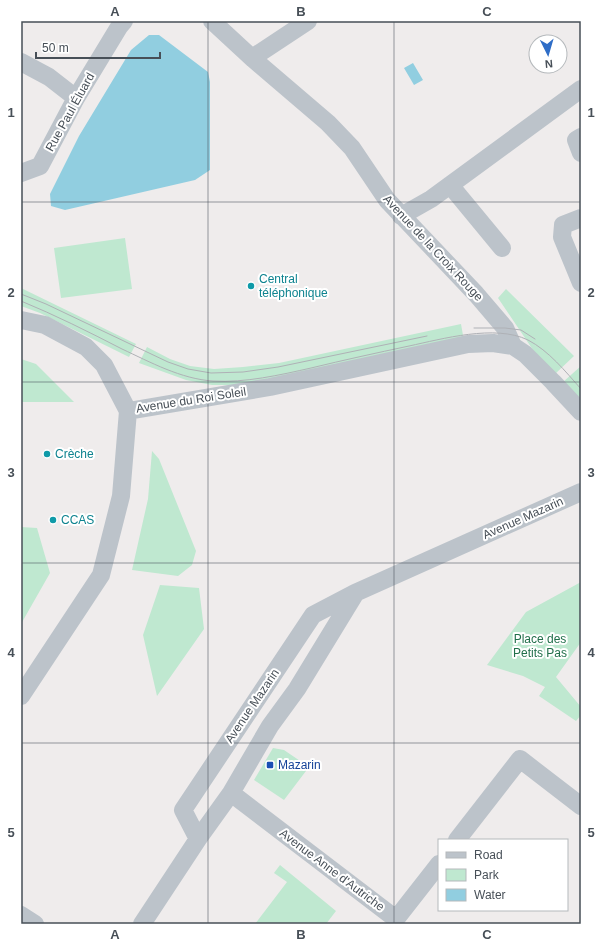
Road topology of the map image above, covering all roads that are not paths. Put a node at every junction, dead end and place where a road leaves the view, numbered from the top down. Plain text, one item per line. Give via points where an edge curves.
1 (124, 21) edge
2 (212, 21) edge
3 (308, 21) edge
4 (252, 58) junction
5 (21, 62) edge
6 (581, 89) edge
7 (76, 98) junction
8 (581, 138) edge
9 (581, 153) edge
10 (21, 173) edge
11 (450, 185) junction
12 (401, 216) junction
13 (581, 218) edge
14 (502, 248) dead end
15 (581, 283) edge
16 (21, 320) edge
17 (513, 346) junction
18 (128, 411) junction
19 (581, 412) edge
20 (581, 492) edge
21 (355, 593) junction
22 (21, 696) edge
23 (231, 793) junction
24 (581, 806) edge
25 (198, 839) junction
26 (458, 839) edge
27 (438, 865) edge
28 (21, 915) edge
29 (36, 924) edge
30 (142, 924) edge

1 - 7 street, Rue Paul Éluard
2 - 4 street, Avenue de la Croix Rouge
3 - 4 street
4 - 12 street, Avenue de la Croix Rouge via 328,123 352,148 387,200
5 - 7 street via 48,77
6 - 11 street
7 - 10 street, Rue Paul Éluard via 40,166
8 - 9 street via 576,140
11 - 12 street
11 - 14 street
12 - 17 street, Avenue de la Croix Rouge via 476,294 505,328
13 - 15 street via 563,225 562,237
16 - 18 street via 45,325 86,347 104,365
17 - 18 street, Avenue du Roi Soleil via 493,343 468,344 270,387
17 - 19 street, Avenue de la Croix Rouge via 525,354
18 - 22 street, Avenue du Roi Soleil via 121,496 101,575
20 - 21 street, Avenue Mazarin
21 - 23 street via 297,689 270,726
21 - 25 street, Avenue Mazarin via 313,615 183,810
23 - 25 street
23 - 27 street, Avenue Anne d'Autriche via 396,919
24 - 26 street via 520,759
25 - 30 street
28 - 29 street

